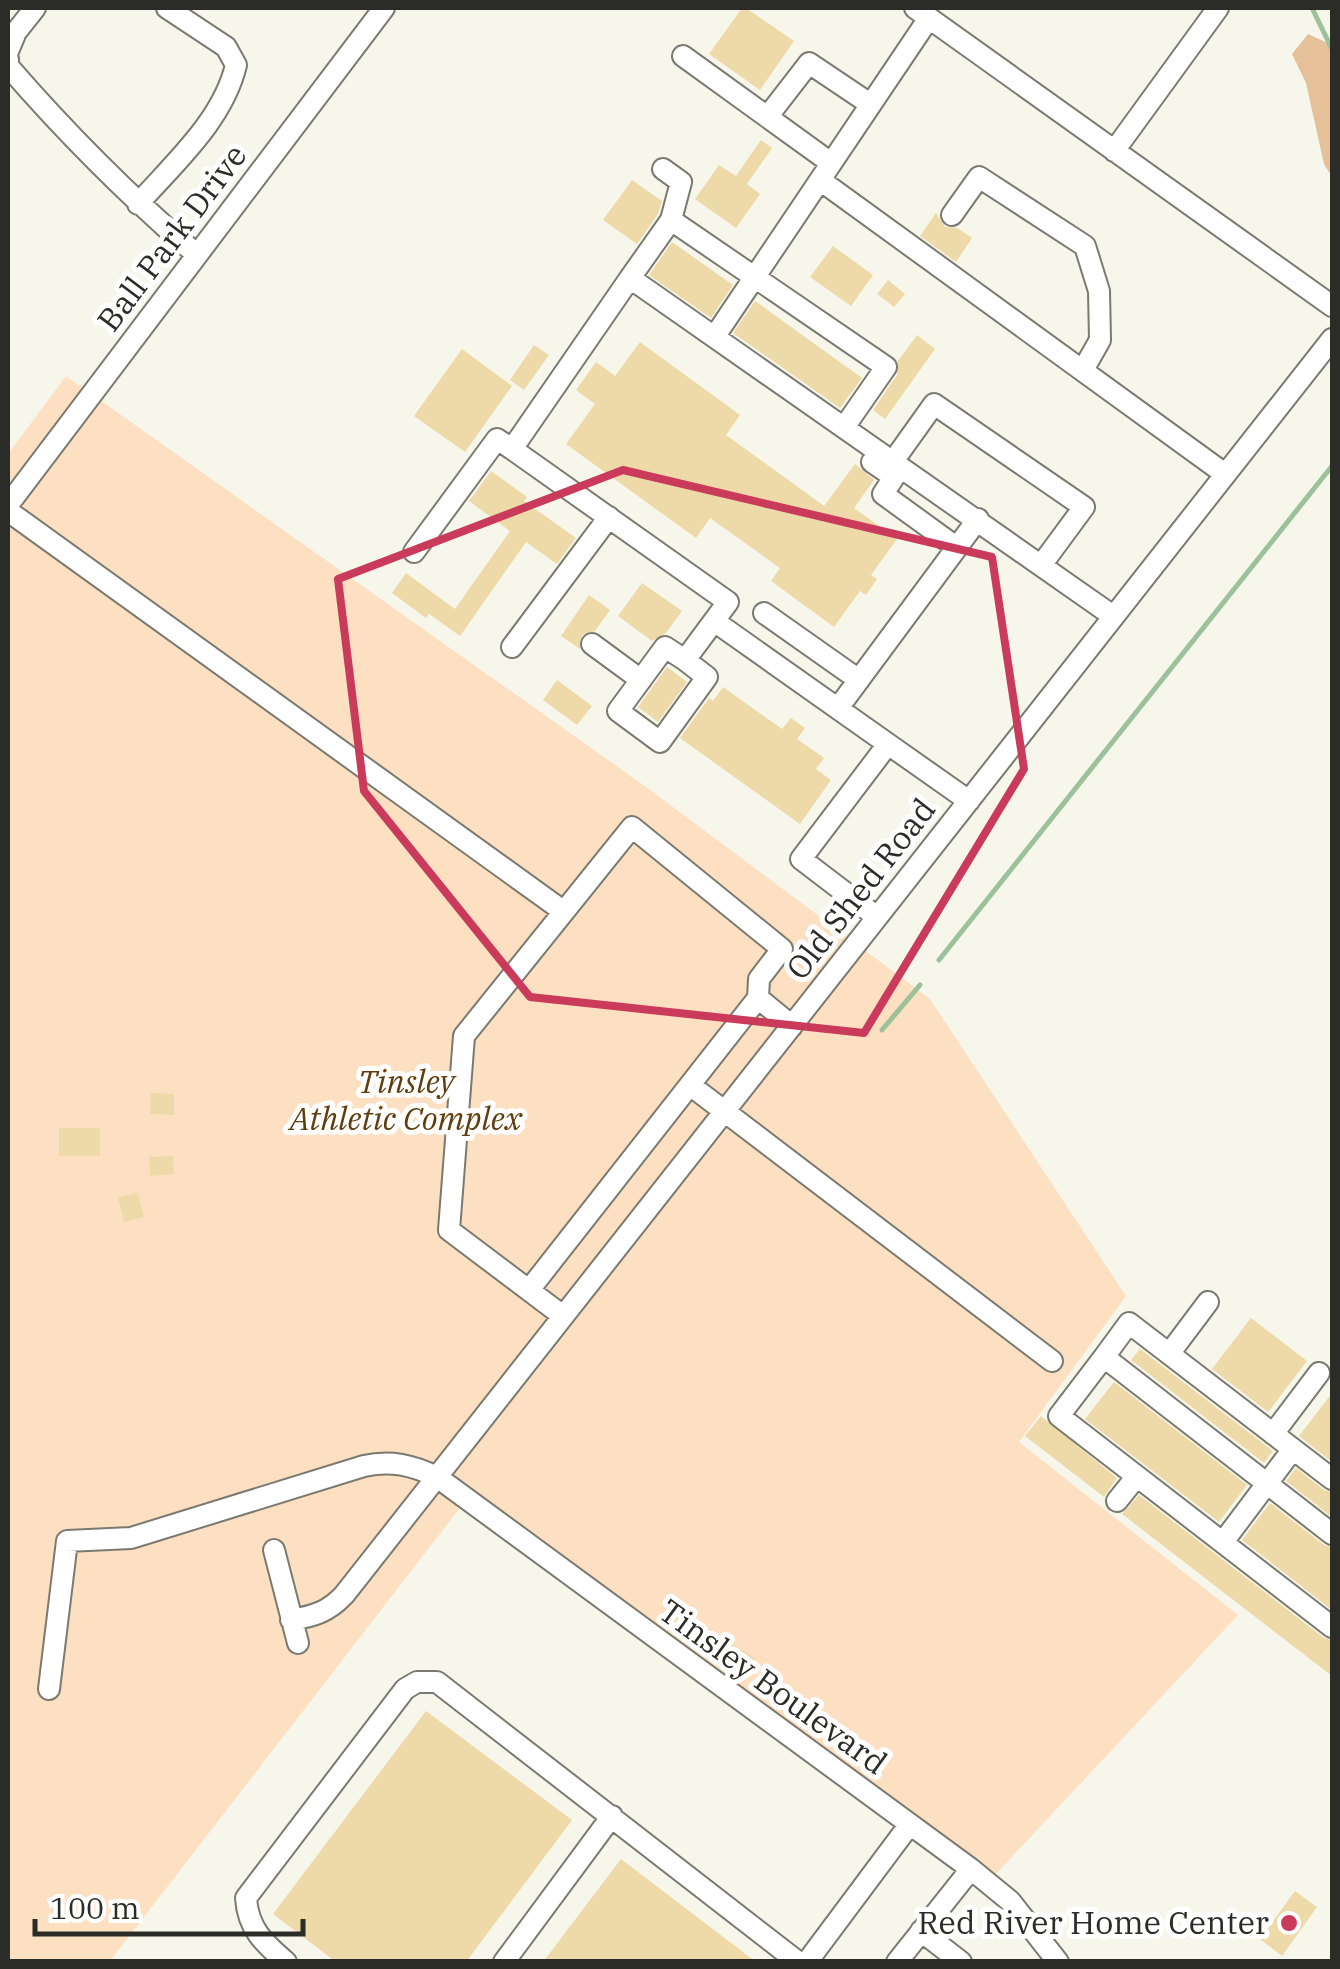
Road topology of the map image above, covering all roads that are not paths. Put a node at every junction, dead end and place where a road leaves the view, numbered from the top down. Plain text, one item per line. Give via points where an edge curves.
1 (35, 8) edge
2 (168, 8) edge
3 (384, 8) edge
4 (1218, 8) edge
5 (922, 12) edge
6 (8, 51) edge
7 (684, 56) dead end
8 (8, 59) edge
9 (870, 104) junction
10 (768, 116) junction
11 (1114, 150) junction
12 (663, 169) dead end
13 (826, 171) junction
14 (138, 204) junction
15 (952, 214) dead end
16 (671, 220) junction
17 (196, 254) junction
18 (754, 277) junction
19 (630, 278) junction
20 (1332, 306) edge
21 (715, 336) junction
22 (1332, 340) edge
23 (1083, 370) junction
24 (845, 426) junction
25 (512, 449) junction
26 (867, 458) dead end
27 (894, 460) junction
28 (1225, 474) junction
29 (8, 508) edge
30 (609, 517) junction
31 (978, 519) junction
32 (956, 547) junction
33 (414, 552) dead end
34 (1042, 564) junction
35 (764, 613) dead end
36 (1112, 616) junction
37 (714, 621) junction
38 (592, 644) dead end
39 (512, 647) dead end
40 (685, 660) junction
41 (641, 680) junction
42 (858, 680) junction
43 (838, 708) junction
44 (888, 744) junction
45 (969, 801) junction
46 (563, 911) junction
47 (877, 917) junction
48 (758, 998) junction
49 (792, 1026) junction
50 (690, 1085) junction
51 (722, 1112) junction
52 (529, 1290) junction
53 (1208, 1302) dead end
54 (563, 1316) junction
55 (1169, 1354) junction
56 (1104, 1358) junction
57 (1052, 1362) dead end
58 (1319, 1373) dead end
59 (1274, 1434) junction
60 (1293, 1449) junction
61 (1137, 1476) junction
62 (438, 1477) junction
63 (1332, 1479) edge
64 (1267, 1483) junction
65 (1118, 1501) dead end
66 (1332, 1534) edge
67 (1222, 1542) junction
68 (274, 1550) dead end
69 (292, 1620) junction
70 (1332, 1627) edge
71 (298, 1643) dead end
72 (49, 1689) dead end
73 (612, 1816) junction
74 (910, 1824) junction
75 (971, 1870) junction
76 (921, 1932) junction
77 (286, 1962) edge
78 (504, 1962) edge
79 (798, 1962) edge
80 (807, 1962) edge
81 (897, 1962) edge
82 (960, 1962) edge
83 (1058, 1962) edge

1 - 6 street
2 - 14 street via 226,47 236,65 230,91 202,131
3 - 17 street, Ball Park Drive
4 - 11 street
5 - 9 street
5 - 11 street
7 - 10 street
8 - 14 street
9 - 10 street via 809,63
9 - 13 street
10 - 13 street
11 - 20 street
12 - 16 street via 681,182
13 - 18 street
13 - 23 street
14 - 17 street
15 - 23 street via 979,177 1086,246 1099,291 1100,340
16 - 18 street
16 - 19 street
17 - 29 street, Ball Park Drive
18 - 21 street
18 - 24 street via 886,367
19 - 21 street
19 - 25 street
21 - 24 street
22 - 28 street, Old Shed Road
23 - 28 street
24 - 27 street
25 - 30 street
25 - 33 street via 497,439
26 - 32 street via 894,477 883,494
27 - 31 street
27 - 34 street via 934,404 1084,508
28 - 36 street, Old Shed Road
29 - 46 street
30 - 37 street via 728,602
30 - 39 street
31 - 32 street
31 - 34 street
32 - 42 street
34 - 36 street
35 - 42 street
36 - 45 street, Old Shed Road
37 - 40 street
37 - 43 street
38 - 41 street
40 - 41 street via 666,646
40 - 41 street via 707,677 660,742 618,711
42 - 43 street
43 - 44 street
44 - 45 street
44 - 47 street via 801,859
45 - 47 street, Old Shed Road
46 - 48 street via 632,827 782,949 760,979
46 - 52 street via 464,1036 450,1230
47 - 49 street, Old Shed Road
48 - 49 street
48 - 50 street
49 - 51 street, Old Shed Road
50 - 51 street
50 - 52 street
51 - 54 street, Old Shed Road
51 - 57 street
52 - 54 street
53 - 55 street
54 - 62 street, Old Shed Road
55 - 56 street via 1129,1323
55 - 59 street
56 - 61 street via 1059,1416
56 - 64 street
58 - 59 street
59 - 60 street
60 - 63 street
60 - 64 street
61 - 65 street
61 - 67 street
62 - 69 street, Old Shed Road via 332,1608
62 - 72 street, Tinsley Boulevard via 380,1462 130,1538 66,1541
62 - 74 street, Tinsley Boulevard
64 - 66 street
64 - 67 street
67 - 70 street
68 - 69 street
69 - 71 street
73 - 77 street via 437,1682 417,1682 246,1898 255,1932
73 - 78 street
73 - 79 street
74 - 75 street, Tinsley Boulevard
74 - 80 street
75 - 76 street
75 - 83 street, Tinsley Boulevard via 1010,1901
76 - 81 street
76 - 82 street

